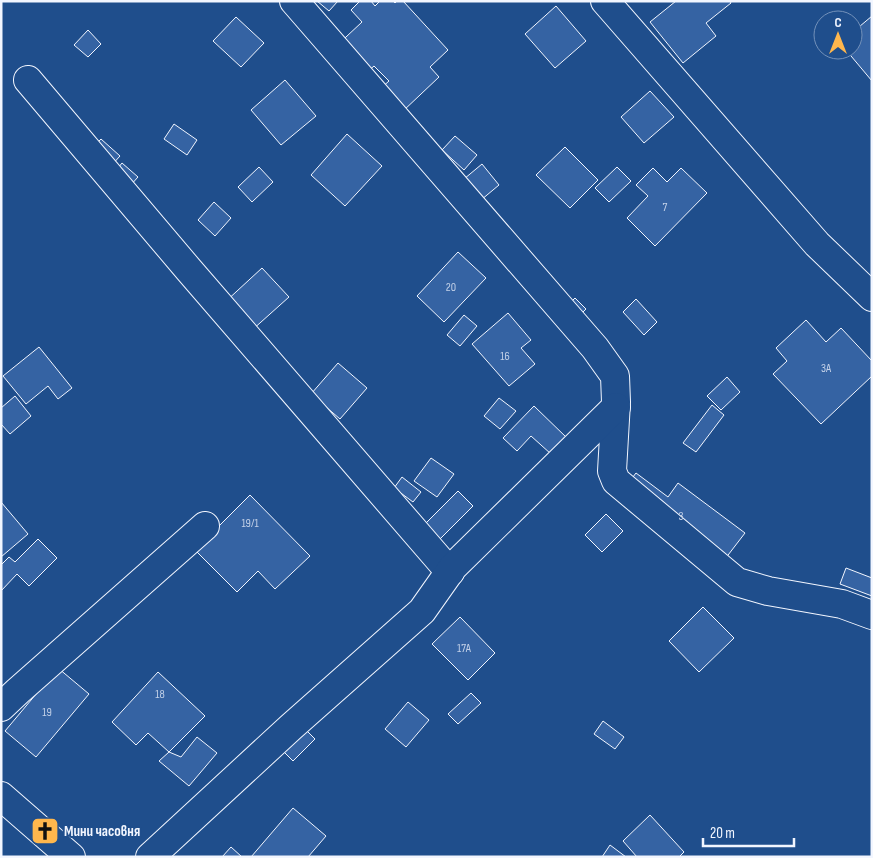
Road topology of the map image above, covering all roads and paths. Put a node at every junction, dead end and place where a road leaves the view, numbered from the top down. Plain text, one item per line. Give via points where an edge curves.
1 (294, 1) edge
2 (605, 1) edge
3 (28, 80) dead end
4 (872, 297) edge
5 (616, 407) junction
6 (205, 526) dead end
7 (450, 572) junction
8 (872, 615) edge
9 (1, 707) edge
10 (1, 796) edge
11 (71, 857) edge
12 (150, 857) edge

1 - 5 street via 595,348 615,376
2 - 4 street via 817,244
3 - 7 street
5 - 7 street
5 - 8 street via 612,471 616,480 737,582 842,604
6 - 9 street
7 - 12 street via 422,611 291,726
10 - 11 street

